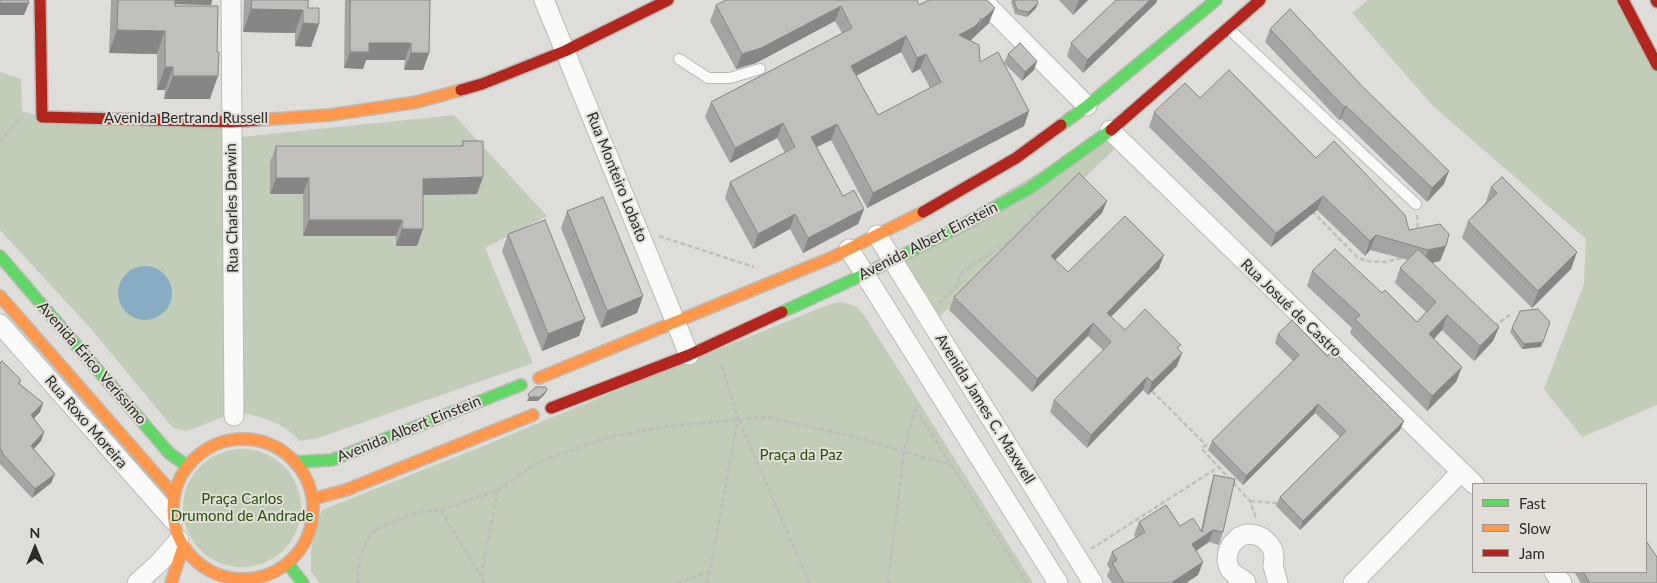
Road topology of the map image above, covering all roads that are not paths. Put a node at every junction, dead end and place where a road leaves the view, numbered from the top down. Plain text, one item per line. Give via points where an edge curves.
1 (40, 0) edge
2 (230, 0) edge
3 (544, 0) edge
4 (668, 0) edge
5 (982, 0) edge
6 (1216, 0) edge
7 (1260, 0) edge
8 (1623, 0) edge
9 (1228, 28) junction
10 (565, 51) junction
11 (678, 59) dead end
12 (1657, 66) edge
13 (760, 69) dead end
14 (1087, 106) junction
15 (232, 122) junction
16 (1110, 130) junction
17 (1416, 204) road end
18 (877, 235) junction
19 (849, 249) junction
20 (0, 256) edge
21 (892, 260) junction
22 (865, 274) junction
23 (0, 296) edge
24 (676, 323) junction
25 (0, 324) edge
26 (689, 355) junction
27 (538, 378) dead end
28 (521, 385) dead end
29 (550, 408) dead end
30 (533, 415) dead end
31 (234, 416) dead end
32 (295, 462) junction
33 (187, 466) junction
34 (1467, 478) edge
35 (174, 495) junction
36 (313, 498) junction
37 (173, 520) junction
38 (181, 544) junction
39 (288, 564) junction
40 (215, 576) edge
41 (1241, 581) edge
42 (137, 583) edge
43 (171, 583) edge
44 (204, 583) edge
45 (303, 583) edge
46 (1058, 583) edge
47 (1093, 583) edge
48 (1278, 583) edge
49 (1353, 583) edge

1 - 15 street, Avenida Bertrand Russell via 42,117
2 - 15 street, Rua Charles Darwin
3 - 10 street, Rua Monteiro Lobato
4 - 10 street, Avenida Bertrand Russell
5 - 14 street
6 - 14 street, Avenida Albert Einstein via 1201,8
7 - 9 street, Avenida Albert Einstein
8 - 12 street
9 - 16 street, Avenida Albert Einstein
9 - 17 lane
10 - 15 street, Avenida Bertrand Russell via 482,84 417,102 330,115
10 - 24 street, Rua Monteiro Lobato
11 - 13 lane via 708,78 730,78
14 - 18 street, Avenida Albert Einstein via 1016,158
15 - 31 street, Rua Charles Darwin
16 - 21 street, Avenida Albert Einstein via 1030,188
16 - 34 street, Rua Josué de Castro
18 - 19 street, Avenida Albert Einstein
18 - 21 street, Avenida James C. Maxwell
19 - 22 street, Avenida James C. Maxwell
19 - 24 street, Avenida Albert Einstein
20 - 33 street, Avenida Érico Veríssimo via 170,453
21 - 22 street, Avenida Albert Einstein
21 - 47 street, Avenida James C. Maxwell
22 - 26 street, Avenida Albert Einstein
22 - 46 street, Avenida James C. Maxwell
23 - 35 street, Avenida Érico Veríssimo
24 - 26 street, Rua Monteiro Lobato
24 - 27 street, Avenida Albert Einstein
25 - 37 street, Rua Roxo Moreira
26 - 29 street, Avenida Albert Einstein
28 - 32 street, Avenida Albert Einstein via 332,460
30 - 36 street via 346,490
32 - 33 street via 280,449 261,441 241,439 225,440 210,446
32 - 36 street via 307,479
33 - 35 street
34 - 49 street
35 - 37 street
36 - 39 street via 312,528 298,554
37 - 38 street
38 - 40 street via 194,561
38 - 42 street
38 - 43 street
39 - 40 street via 270,575 244,579
39 - 45 street
40 - 44 street
41 - 48 street via 1229,568 1228,552 1231,544 1247,534 1263,538 1269,544

